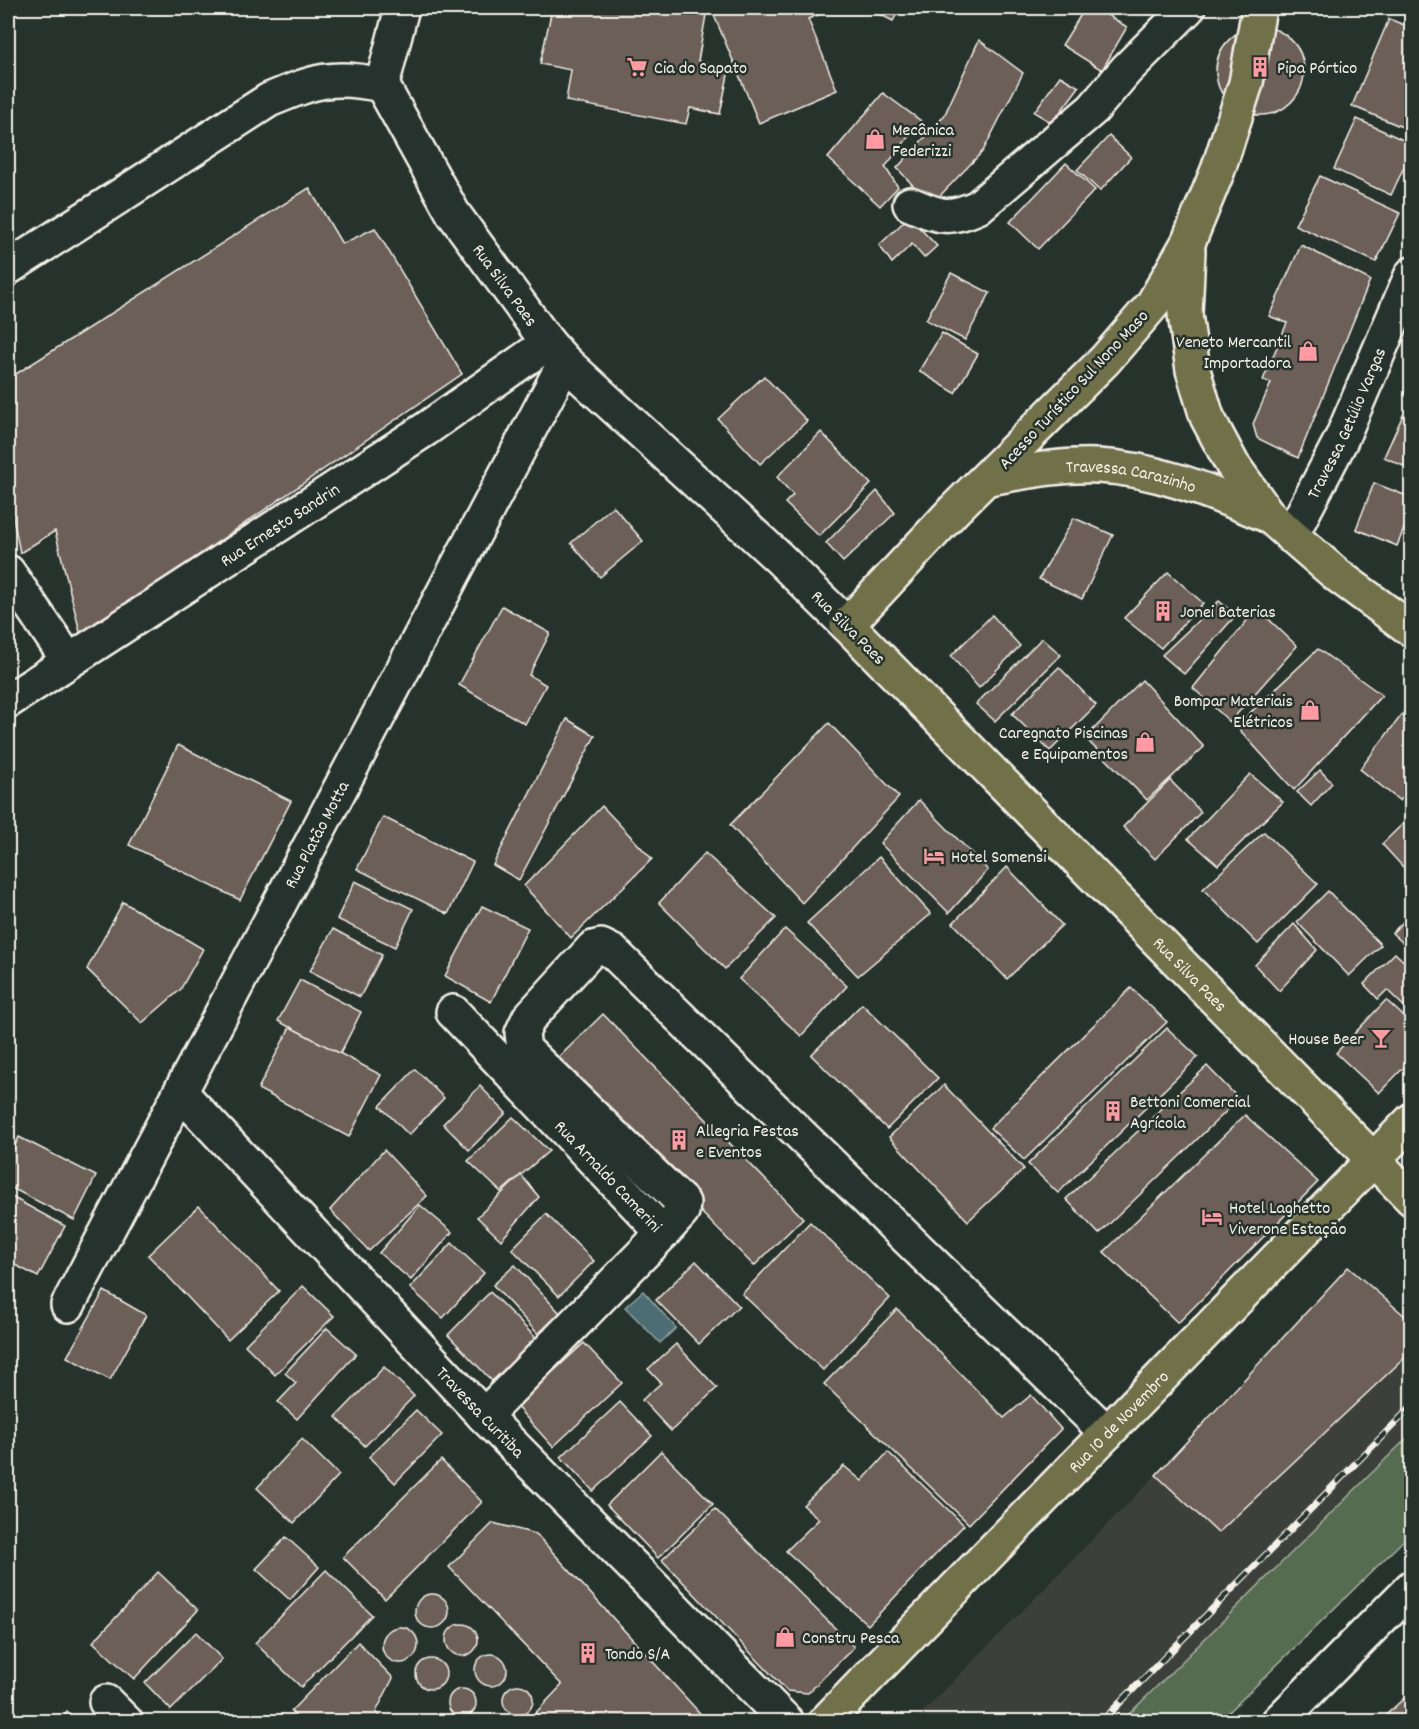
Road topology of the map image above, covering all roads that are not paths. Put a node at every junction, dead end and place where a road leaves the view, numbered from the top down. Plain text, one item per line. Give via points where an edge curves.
1 (402, 8) edge
2 (1188, 8) edge
3 (1259, 8) edge
4 (382, 85) junction
5 (910, 204) dead end
6 (1188, 243) junction
7 (8, 268) edge
8 (1412, 274) edge
9 (557, 352) junction
10 (989, 478) junction
11 (1280, 526) junction
12 (8, 572) edge
13 (847, 625) junction
14 (1412, 630) edge
15 (68, 660) junction
16 (8, 701) edge
17 (453, 1012) dead end
18 (182, 1094) junction
19 (1412, 1120) edge
20 (1373, 1160) junction
21 (1412, 1199) edge
22 (663, 1233) junction
23 (68, 1305) dead end
24 (484, 1416) junction
25 (1107, 1433) junction
26 (1412, 1587) edge
27 (787, 1722) edge
28 (825, 1722) edge
29 (1278, 1722) edge

1 - 4 street
2 - 5 street via 1093,109 978,207 959,216 941,217
3 - 6 main road, Acesso Turístico Sul Nono Maso via 1246,83 1218,170
4 - 7 street via 339,78 314,82 268,100
4 - 9 street, Rua Silva Paes via 453,213
6 - 10 main road, Acesso Turístico Sul Nono Maso via 1153,304 1105,360
6 - 11 main road, Travessa Carazinho via 1185,314 1207,417 1232,464
8 - 11 street, Travessa Getúlio Vargas via 1341,440
9 - 13 street, Rua Silva Paes
9 - 15 street, Rua Ernesto Sandrin via 426,429
9 - 18 street, Rua Platão Motta
10 - 11 main road, Travessa Carazinho via 1062,467 1134,470 1200,488
10 - 13 main road, Acesso Turístico Sul Nono Maso via 938,526
11 - 14 main road, Travessa Carazinho via 1337,575
12 - 15 street
13 - 20 main road, Rua Silva Paes
15 - 16 street, Rua Ernesto Sandrin
17 - 22 street, Rua Arnaldo Camerini
18 - 23 street, Rua Platão Motta
18 - 24 street, Travessa Curitiba
19 - 20 main road, Rua 10 de Novembro
20 - 21 main road, Rua Silva Paes
20 - 25 main road, Rua 10 de Novembro
22 - 24 street, Rua Arnaldo Camerini
22 - 25 street via 682,1212 683,1203 524,1049 522,1034 529,1018 593,948 602,946 614,952
24 - 27 street, Travessa Curitiba
25 - 28 main road, Rua 10 de Novembro
26 - 29 street

